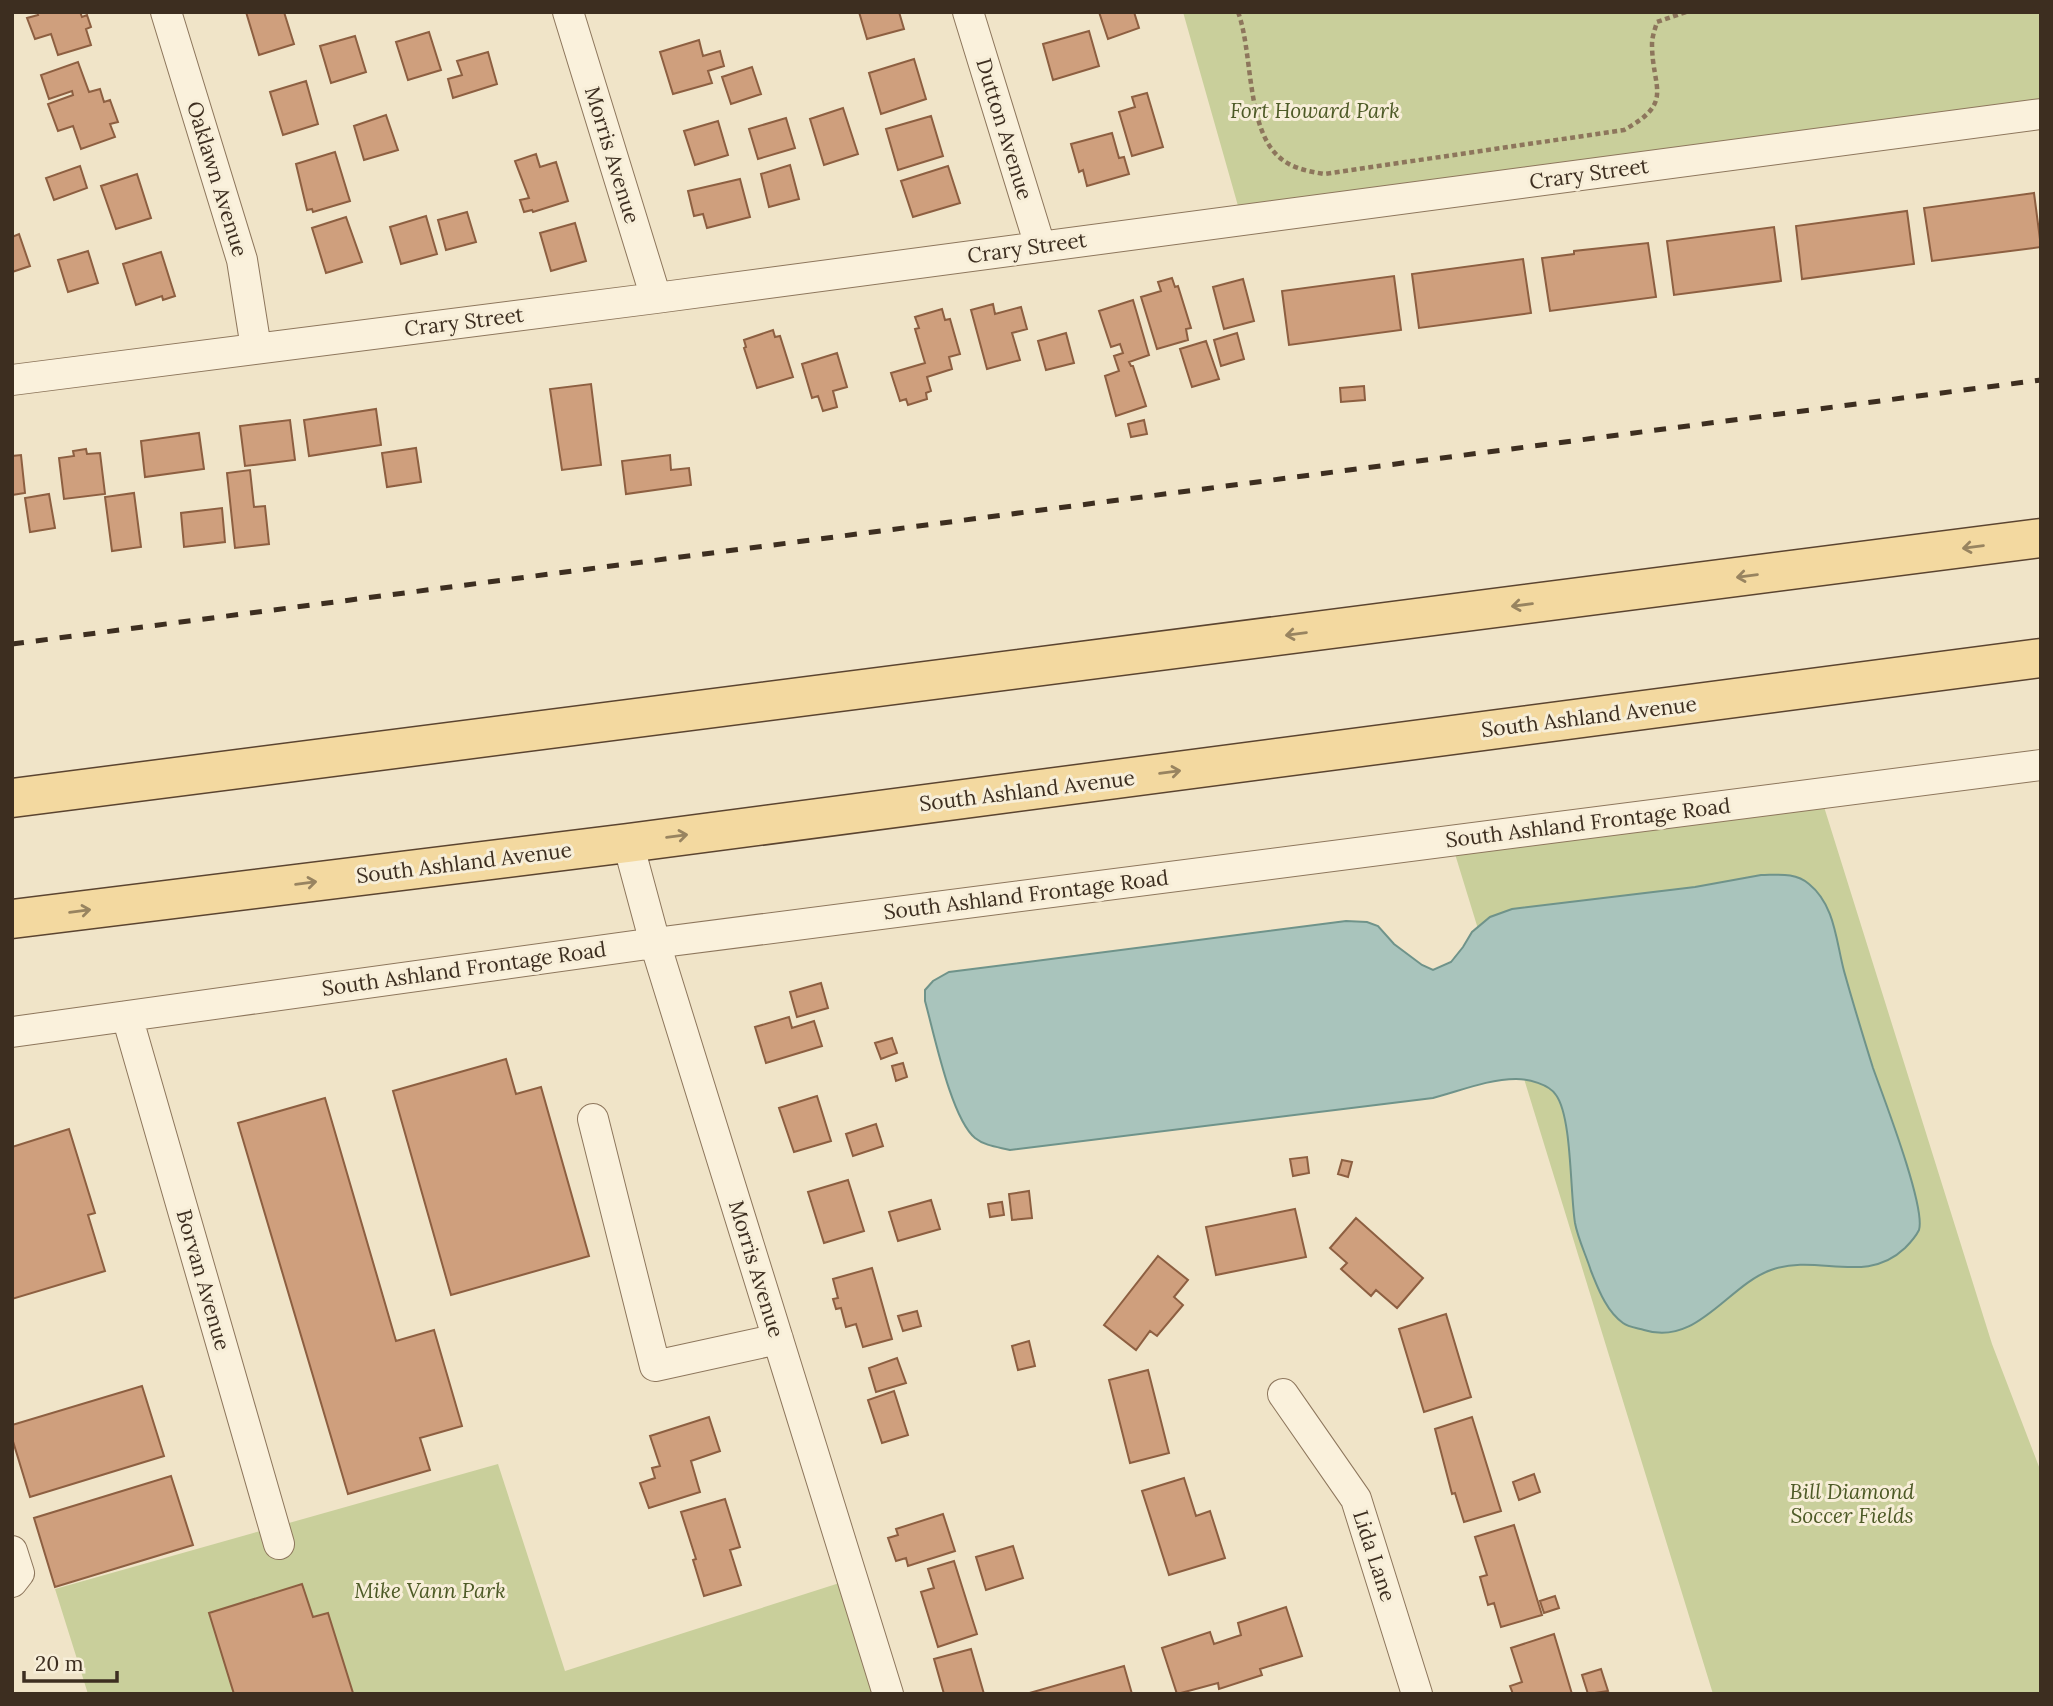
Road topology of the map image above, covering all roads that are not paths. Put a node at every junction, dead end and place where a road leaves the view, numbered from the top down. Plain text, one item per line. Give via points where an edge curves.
1 (166, 12) edge
2 (568, 12) edge
3 (968, 12) edge
4 (2041, 114) edge
5 (1040, 246) junction
6 (656, 298) junction
7 (256, 348) junction
8 (12, 380) edge
9 (2041, 538) edge
10 (2041, 658) edge
11 (2041, 765) edge
12 (12, 798) edge
13 (628, 843) junction
14 (12, 919) edge
15 (654, 943) junction
16 (127, 1016) junction
17 (12, 1032) edge
18 (593, 1119) dead end
19 (778, 1339) junction
20 (1283, 1394) dead end
21 (279, 1544) dead end
22 (12, 1550) edge
23 (12, 1582) edge
24 (888, 1694) edge
25 (1418, 1694) edge

1 - 7 street, Oaklawn Avenue via 242,260
2 - 6 street, Morris Avenue
3 - 5 street, Dutton Avenue
4 - 5 street, Crary Street
5 - 6 street, Crary Street
6 - 7 street, Crary Street
7 - 8 street, Crary Street
9 -> 12 main road
13 -> 10 main road, South Ashland Avenue
11 - 15 street, South Ashland Frontage Road
14 -> 13 main road, South Ashland Avenue
13 - 15 street, Morris Avenue
15 - 16 street, South Ashland Frontage Road
15 - 19 street, Morris Avenue
16 - 17 street, South Ashland Frontage Road
16 - 21 street, Borvan Avenue
18 - 19 street via 655,1366
19 - 24 street, Morris Avenue
20 - 25 street, Lida Lane via 1356,1499
22 - 23 street via 19,1573

